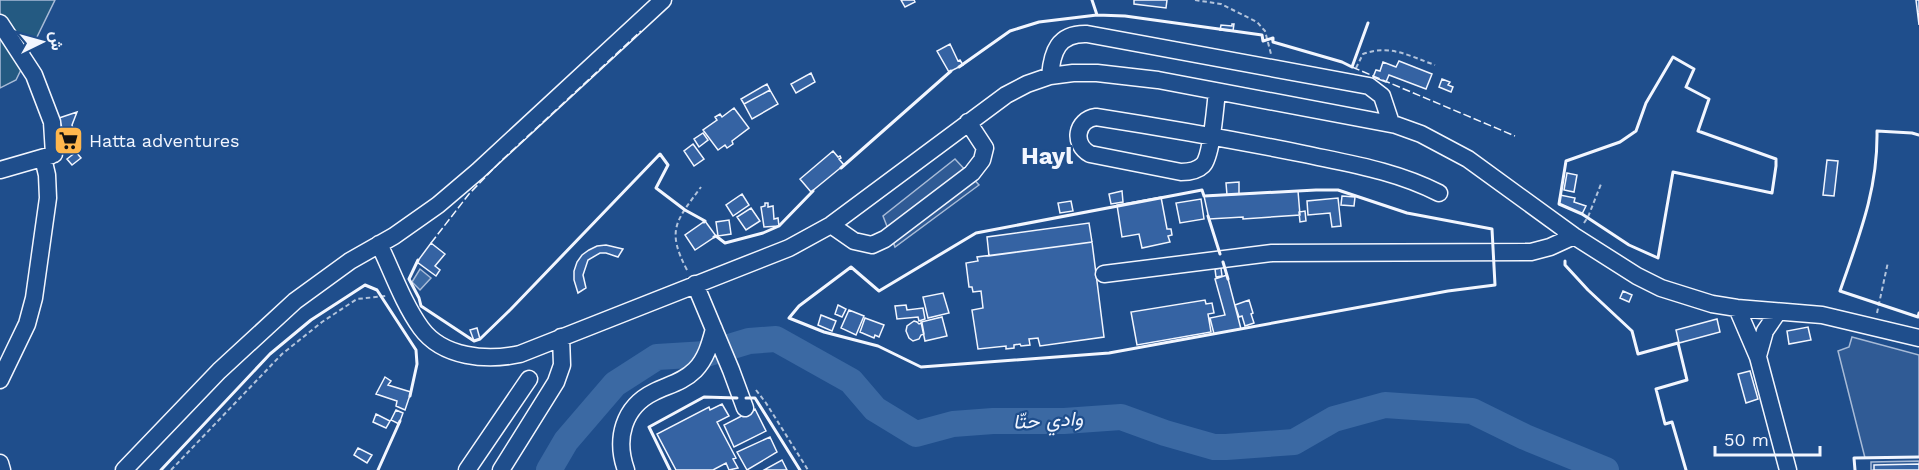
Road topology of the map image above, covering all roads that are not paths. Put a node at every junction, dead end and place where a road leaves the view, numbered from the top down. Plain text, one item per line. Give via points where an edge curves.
1 (663, 0) edge
2 (0, 23) edge
3 (1050, 76) junction
4 (1217, 92) junction
5 (968, 122) junction
6 (1391, 123) junction
7 (1211, 135) junction
8 (54, 154) junction
9 (0, 170) edge
10 (1439, 193) dead end
11 (831, 225) junction
12 (1574, 237) junction
13 (379, 244) junction
14 (1104, 274) dead end
15 (694, 284) junction
16 (1737, 308) junction
17 (1778, 312) junction
18 (714, 329) junction
19 (561, 337) junction
20 (1919, 338) edge
21 (1758, 357) junction
22 (0, 380) edge
23 (543, 404) junction
24 (745, 408) dead end
25 (0, 463) edge
26 (2, 470) edge
27 (124, 470) edge
28 (467, 470) edge
29 (501, 470) edge
30 (627, 470) edge
31 (1788, 470) edge

1 - 13 street via 458,188
2 - 8 street via 34,75 52,122
3 - 4 street via 1097,73
3 - 5 street via 1006,95
3 - 6 street via 1057,46 1080,34 1369,86 1384,102
4 - 6 street
4 - 7 street
5 - 11 street
5 - 11 street via 985,148 982,160 972,173 885,239 872,245 854,241
6 - 12 street via 1468,159
7 - 7 street via 1207,159 1200,168 1188,172 1090,154 1078,137 1085,121 1096,117
7 - 10 street via 1380,170
8 - 9 street
8 - 22 street via 47,175 48,198 34,298 27,324
11 - 15 street via 789,248
12 - 14 street via 1532,252 1272,253
12 - 16 street via 1661,288
13 - 19 street via 422,330 439,343 478,358 499,358
13 - 27 street via 295,301 219,371
15 - 18 street
15 - 19 street
16 - 17 street
16 - 21 street
17 - 20 street via 1822,315
17 - 21 street via 1765,331
18 - 24 street
18 - 30 street via 701,363 687,377 647,395 632,409 622,429 622,456
19 - 23 street via 562,364
21 - 31 street
23 - 28 street via 525,385
23 - 29 street
25 - 26 street

